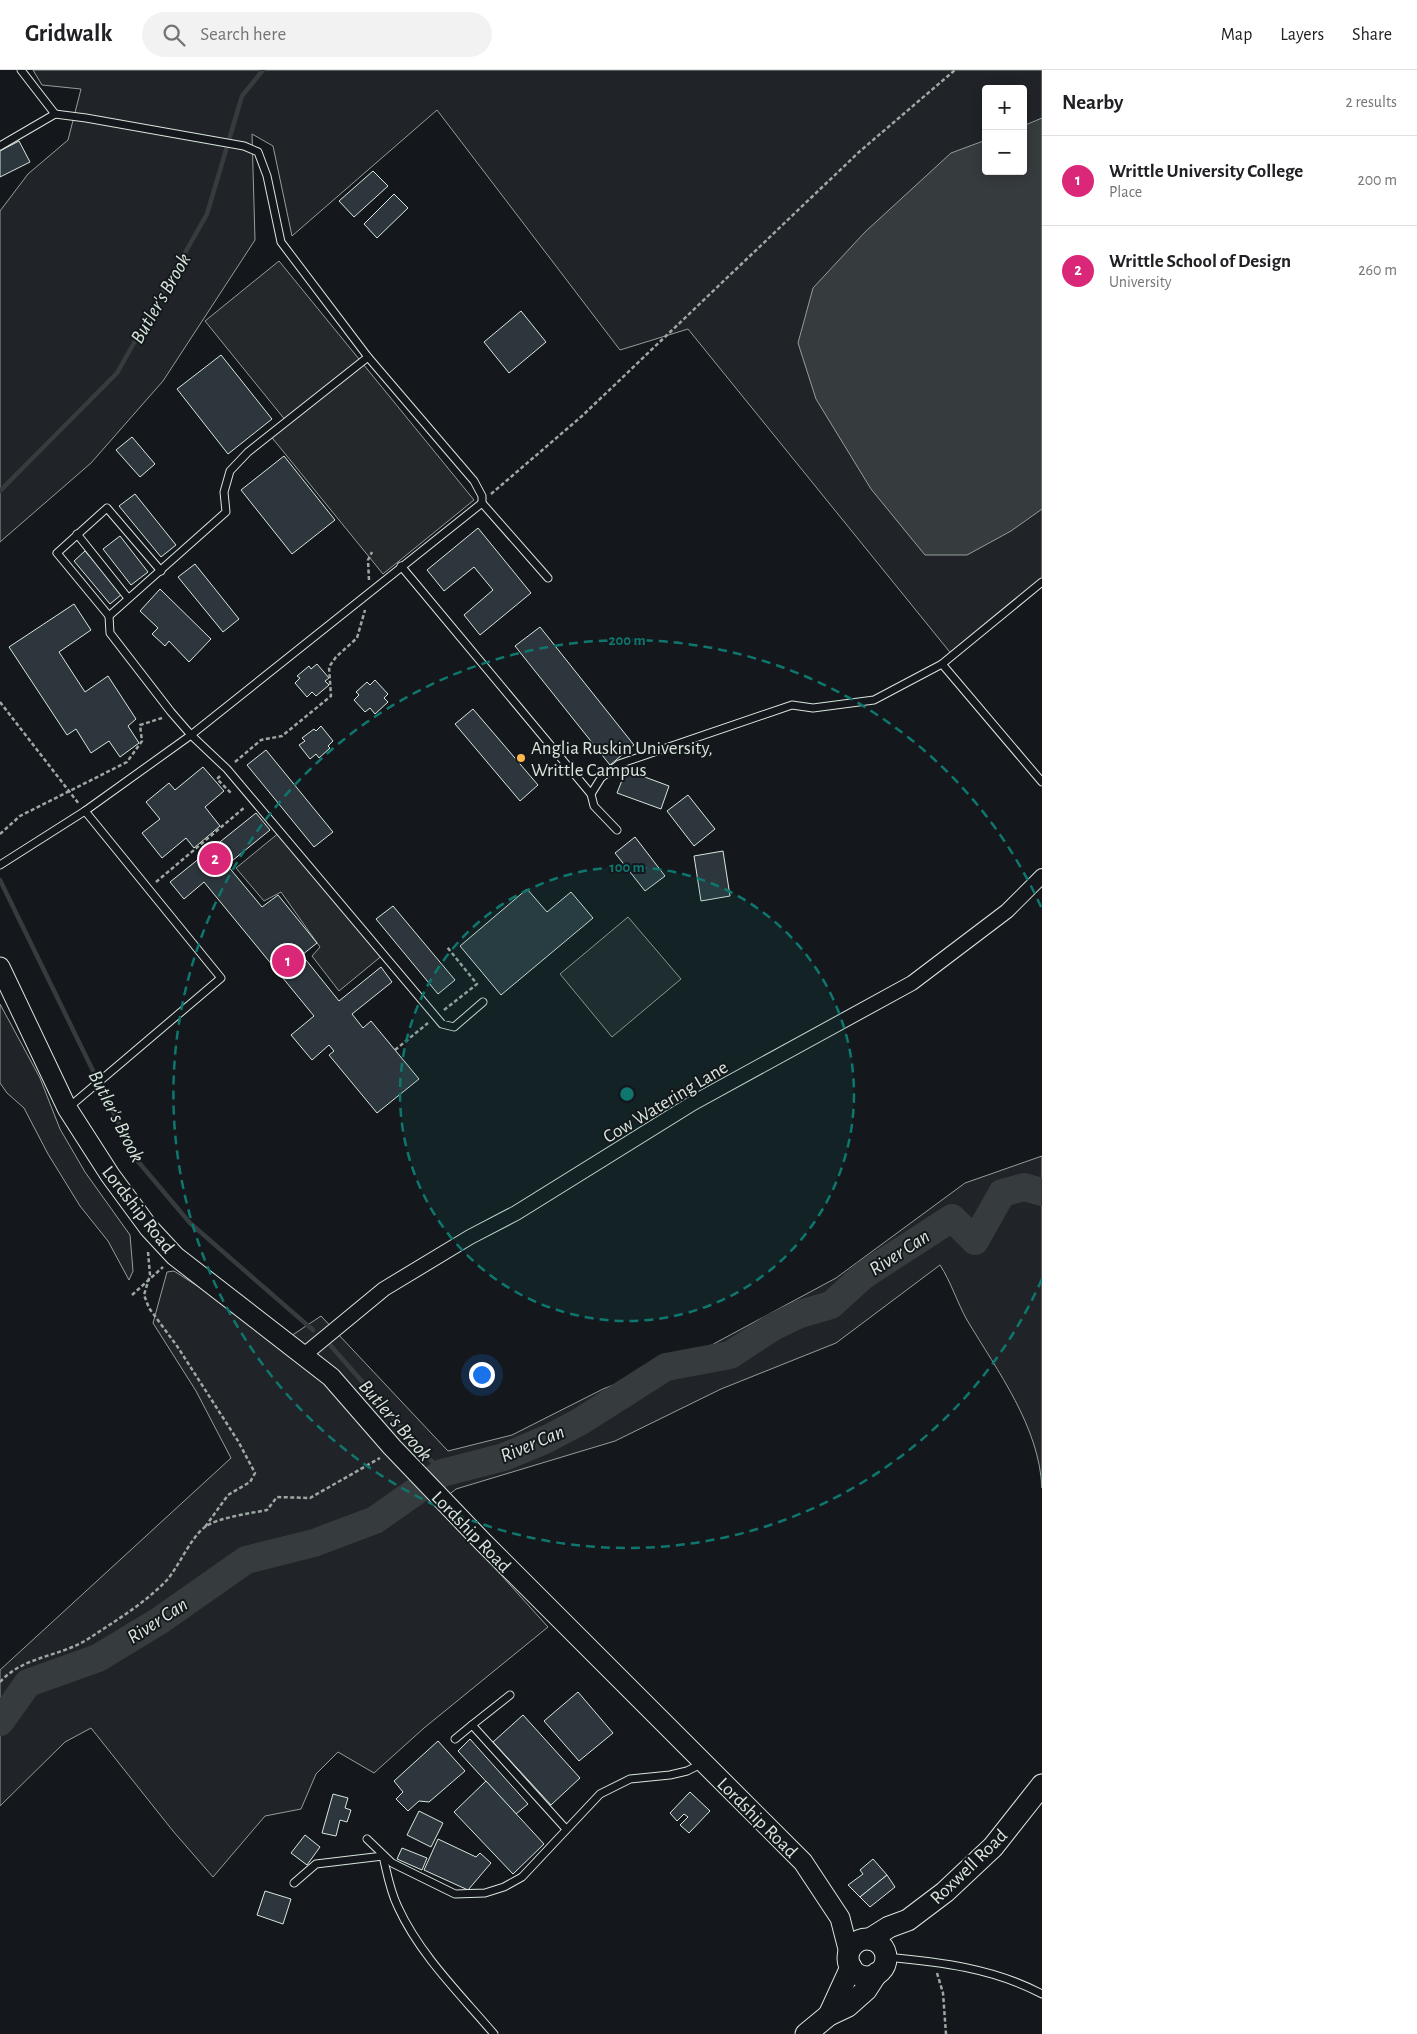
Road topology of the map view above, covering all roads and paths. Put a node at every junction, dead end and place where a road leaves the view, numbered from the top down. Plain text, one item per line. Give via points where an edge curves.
1 (21, 70) edge
2 (955, 70) edge
3 (55, 114) junction
4 (0, 146) edge
5 (368, 356) junction
6 (482, 503) junction
7 (77, 534) junction
8 (372, 552) dead end
9 (401, 566) junction
10 (161, 571) junction
11 (548, 578) dead end
12 (1042, 582) edge
13 (370, 591) junction
14 (128, 598) junction
15 (109, 616) junction
16 (942, 664) junction
17 (0, 702) edge
18 (171, 712) junction
19 (191, 736) junction
20 (227, 770) junction
21 (1042, 782) edge
22 (68, 792) junction
23 (591, 794) junction
24 (254, 802) junction
25 (245, 807) junction
26 (85, 810) junction
27 (617, 830) dead end
28 (0, 834) edge
29 (2, 864) edge
30 (1042, 876) edge
31 (149, 888) junction
32 (446, 947) dead end
33 (0, 967) edge
34 (483, 1002) dead end
35 (436, 1016) junction
36 (395, 1050) dead end
37 (68, 1108) junction
38 (149, 1228) junction
39 (175, 1256) junction
40 (148, 1281) junction
41 (132, 1295) dead end
42 (304, 1355) junction
43 (392, 1447) junction
44 (205, 1527) junction
45 (0, 1682) edge
46 (510, 1695) dead end
47 (472, 1725) junction
48 (455, 1739) dead end
49 (704, 1763) junction
50 (1042, 1785) edge
51 (566, 1829) junction
52 (367, 1839) dead end
53 (383, 1856) junction
54 (294, 1883) dead end
55 (869, 1955) junction
56 (934, 1962) junction
57 (1042, 1994) edge
58 (494, 2034) edge
59 (806, 2034) edge
60 (946, 2034) edge

1 - 3 lane
2 - 6 path via 859,152 582,416
3 - 4 lane
3 - 5 lane via 218,141 258,152 281,242
5 - 6 lane via 474,481
5 - 10 lane via 248,452 230,471 224,492 226,512
6 - 9 lane
6 - 11 lane
7 - 10 lane via 107,508
7 - 14 lane
7 - 15 lane via 57,553
8 - 13 path via 368,560
9 - 13 lane
9 - 23 lane
10 - 14 lane
12 - 16 lane
13 - 19 lane
13 - 20 path via 357,638 329,667 331,696 282,736 261,740
14 - 15 lane
15 - 18 lane via 110,633
16 - 21 lane
16 - 23 lane via 874,700 813,708 792,705 619,764 600,778
17 - 22 path
18 - 19 lane
18 - 22 path via 140,725 142,741 127,762
19 - 20 lane
19 - 26 lane
20 - 24 lane
20 - 25 path via 217,779
22 - 26 path
22 - 28 path via 20,816
23 - 27 lane via 594,806
24 - 25 path
24 - 35 lane
25 - 31 path
26 - 29 lane
26 - 31 lane
30 - 42 street, Cow Watering Lane via 1007,910 912,984 693,1104 516,1213 470,1236 384,1289
31 - 37 lane via 222,978
32 - 35 path via 478,984
33 - 37 street, Lordship Road
34 - 35 lane via 454,1027 442,1024
35 - 36 path
37 - 38 street, Lordship Road via 110,1175
38 - 39 street, Lordship Road
38 - 40 path
39 - 40 path
39 - 42 street, Lordship Road
40 - 41 path
40 - 44 path via 144,1295 149,1308 177,1346 255,1472 250,1482 228,1495
42 - 43 street, Lordship Road via 331,1377
43 - 44 path via 388,1453 310,1498 277,1497 267,1510
43 - 49 street, Lordship Road
44 - 45 path via 168,1578 149,1597 83,1642 10,1671
46 - 47 lane
47 - 48 lane
47 - 51 lane
49 - 51 lane via 679,1773 630,1779 611,1788 600,1794
49 - 55 street, Lordship Road via 804,1862 840,1918
50 - 55 main road, Roxwell Road via 993,1847
51 - 53 lane via 522,1877 473,1895 455,1894 404,1870
52 - 53 lane
53 - 54 lane via 316,1864
53 - 58 lane via 398,1907 419,1945
55 - 56 lane
55 - 59 main road, Roxwell Road via 829,2015
56 - 57 lane via 985,1971 1017,1981
56 - 60 path via 943,1993

